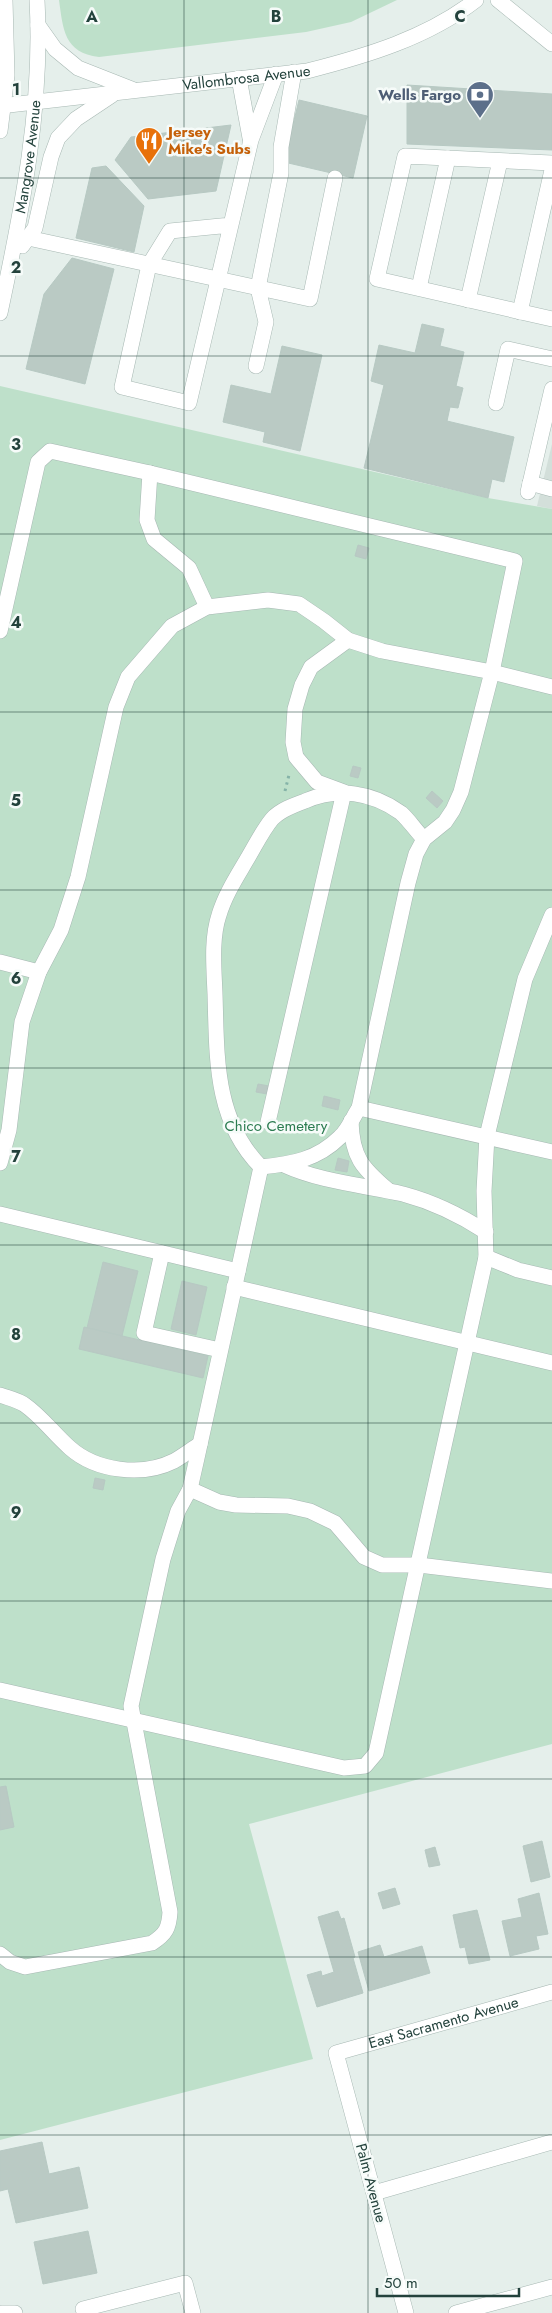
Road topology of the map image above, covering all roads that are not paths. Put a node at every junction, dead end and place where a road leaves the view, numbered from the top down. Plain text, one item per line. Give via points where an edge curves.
1 (5, 0) edge
2 (37, 0) edge
3 (476, 0) edge
4 (498, 0) edge
5 (38, 25) junction
6 (552, 44) edge
7 (294, 72) junction
8 (276, 74) junction
9 (239, 78) junction
10 (135, 90) junction
11 (114, 93) junction
12 (35, 102) junction
13 (2, 106) edge
14 (0, 131) edge
15 (251, 140) junction
16 (448, 158) junction
17 (500, 161) junction
18 (552, 163) edge
19 (552, 170) edge
20 (335, 178) dead end
21 (231, 226) junction
22 (28, 238) junction
23 (11, 262) junction
24 (149, 265) junction
25 (218, 280) junction
26 (258, 288) junction
27 (419, 288) junction
28 (468, 300) junction
29 (0, 312) edge
30 (520, 312) junction
31 (552, 319) edge
32 (552, 359) edge
33 (256, 366) dead end
34 (552, 389) edge
35 (496, 402) dead end
36 (150, 472) junction
37 (552, 489) edge
38 (207, 607) junction
39 (0, 631) edge
40 (348, 640) junction
41 (492, 672) junction
42 (552, 688) edge
43 (344, 792) junction
44 (424, 839) junction
45 (552, 915) edge
46 (0, 962) edge
47 (40, 972) junction
48 (359, 1108) junction
49 (351, 1121) junction
50 (268, 1122) dead end
51 (487, 1136) junction
52 (552, 1152) edge
53 (0, 1163) edge
54 (284, 1165) junction
55 (261, 1168) junction
56 (389, 1192) junction
57 (0, 1214) edge
58 (486, 1232) junction
59 (162, 1253) junction
60 (486, 1257) junction
61 (238, 1271) junction
62 (552, 1278) edge
63 (234, 1287) junction
64 (467, 1342) junction
65 (220, 1350) junction
66 (552, 1363) edge
67 (0, 1395) edge
68 (200, 1444) junction
69 (190, 1489) junction
70 (419, 1565) junction
71 (552, 1581) edge
72 (0, 1690) edge
73 (133, 1719) junction
74 (0, 1954) edge
75 (552, 1992) edge
76 (336, 2053) joint
77 (552, 2142) edge
78 (374, 2193) junction
79 (552, 2287) edge
80 (83, 2309) dead end
81 (2, 2313) edge
82 (15, 2313) edge
83 (193, 2313) edge
84 (406, 2313) edge
85 (456, 2313) edge

1 - 13 street, Mangrove Avenue via 7,75
2 - 5 street, Mangrove Avenue
3 - 7 street, Vallombrosa Avenue via 462,11 402,42 347,61
4 - 6 street
5 - 10 street via 55,49 78,68
5 - 12 street, Mangrove Avenue
7 - 8 street, Vallombrosa Avenue
7 - 26 street via 281,146 281,174
8 - 9 street, Vallombrosa Avenue
8 - 15 street
9 - 10 street, Vallombrosa Avenue
9 - 15 street
10 - 11 street, Vallombrosa Avenue
11 - 12 street, Vallombrosa Avenue
11 - 22 street via 76,119 58,138 35,228
12 - 13 street, Vallombrosa Avenue
12 - 23 street, Mangrove Avenue
13 - 14 street, Mangrove Avenue
15 - 21 street
16 - 17 street
16 - 27 street
16 - 27 street via 405,156 377,279
17 - 18 street
17 - 28 street
19 - 30 street
20 - 26 street via 310,299
21 - 24 street via 170,231
21 - 25 street
22 - 23 street
22 - 24 street
23 - 29 street, Mangrove Avenue
24 - 25 street
24 - 25 street via 122,387 189,403
25 - 26 street
26 - 33 street via 266,322
27 - 28 street
28 - 30 street
30 - 31 street
32 - 35 street via 508,349
34 - 37 street via 529,488
36 - 38 street via 146,520 154,539 189,568
36 - 39 street via 50,452 38,462
36 - 41 street via 515,561
38 - 40 street via 268,600 299,604
38 - 47 street via 172,626 128,677 116,707 78,877 61,930
40 - 41 street via 382,651
40 - 43 street via 311,667 295,709 293,742 296,758 316,782
41 - 42 street
41 - 44 street via 470,763 453,810 445,822
43 - 44 street via 380,801 402,814
43 - 50 street
43 - 55 street via 317,796 272,819 228,890 218,916 214,942 217,1063 231,1124 246,1152
44 - 48 street via 408,883
45 - 51 street via 523,987
46 - 47 street
47 - 53 street via 22,1022 8,1130
48 - 49 street
48 - 51 street
49 - 54 street via 341,1137 322,1152
49 - 56 street via 351,1142 357,1158
51 - 52 street
51 - 58 street
54 - 55 street
54 - 56 street via 300,1172
55 - 61 street
56 - 58 street via 463,1216
57 - 59 street
58 - 60 street
59 - 61 street
59 - 65 street via 144,1333
60 - 62 street via 518,1270
60 - 64 street
61 - 63 street
63 - 64 street
63 - 65 street
64 - 66 street
64 - 70 street
65 - 68 street
67 - 68 street via 24,1404 70,1448 93,1464 117,1469 152,1469 174,1461
68 - 69 street
69 - 70 street via 219,1502 288,1506 310,1511 335,1524 364,1557 382,1565
69 - 73 street via 178,1511 163,1559 131,1706
70 - 71 street
70 - 73 street via 376,1754 366,1766 344,1768
72 - 73 street
73 - 74 street via 170,1912 169,1927 152,1943 25,1967
75 - 76 street, East Sacramento Avenue
76 - 78 street, Palm Avenue
77 - 78 street
78 - 84 street, Palm Avenue
79 - 85 street
80 - 83 street via 185,2283
81 - 82 street

